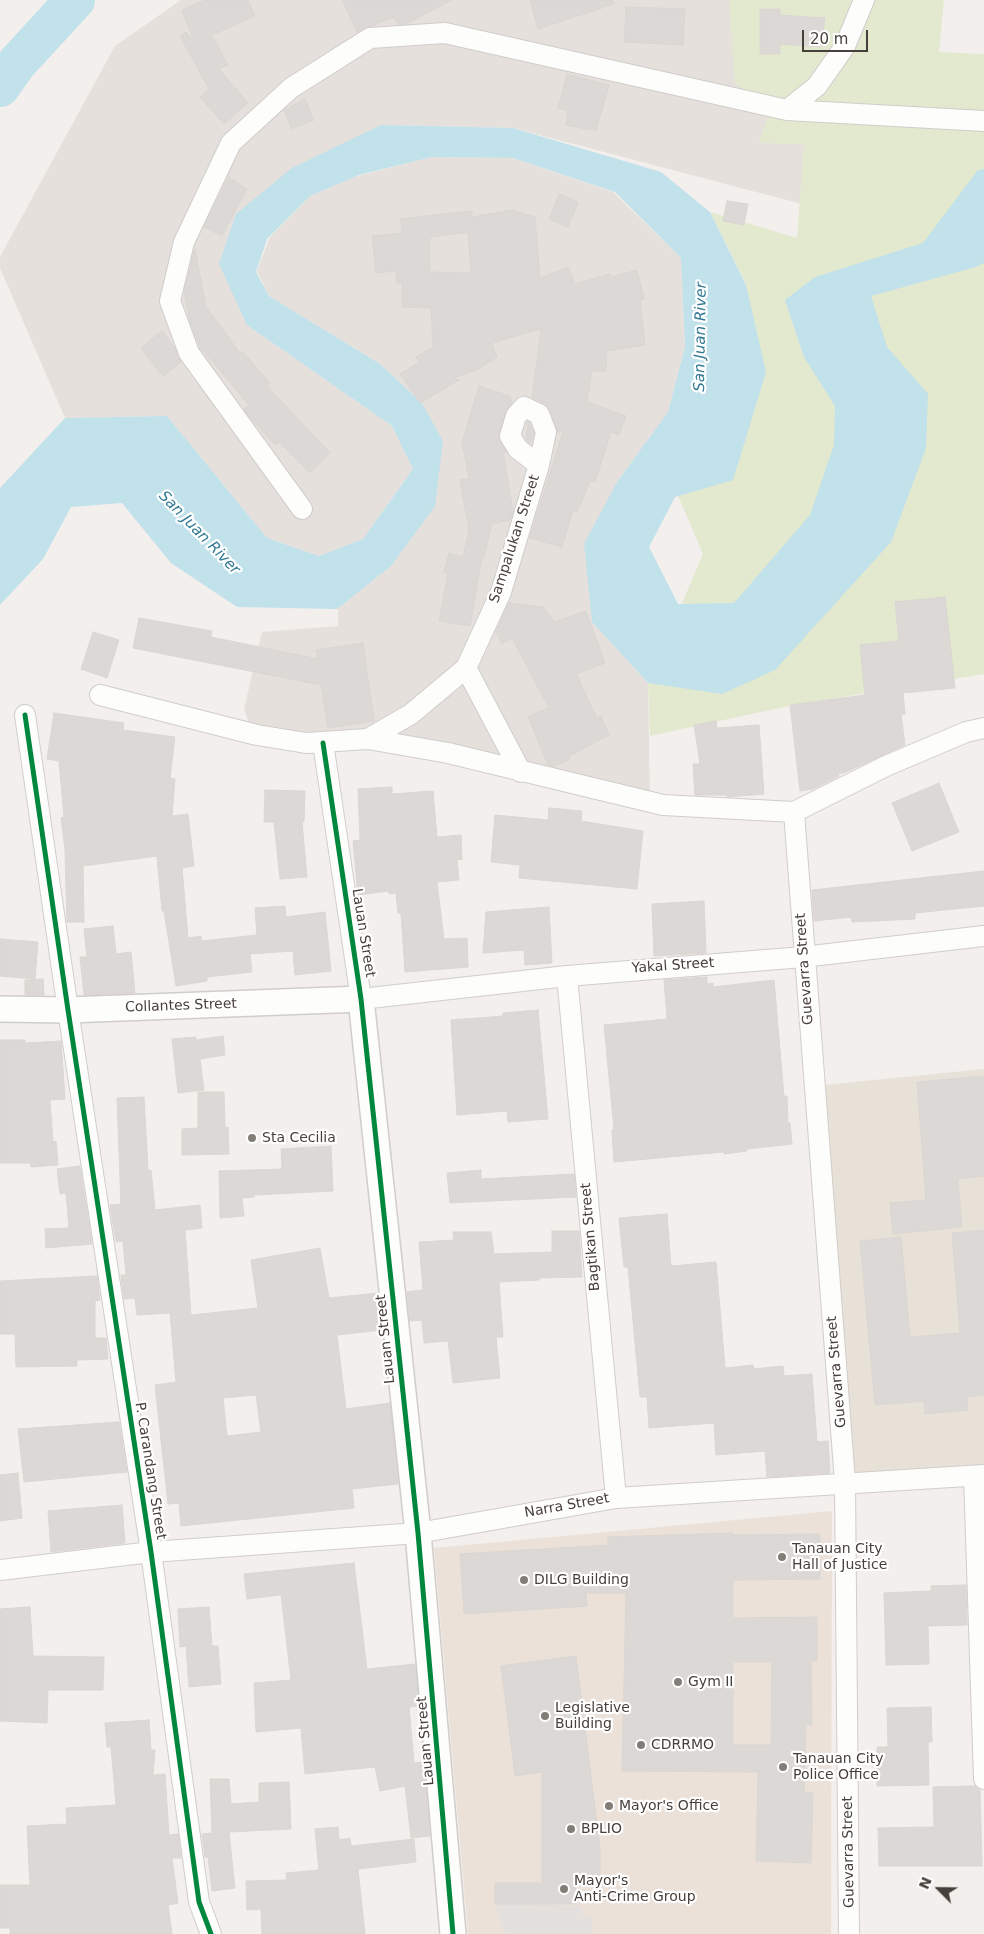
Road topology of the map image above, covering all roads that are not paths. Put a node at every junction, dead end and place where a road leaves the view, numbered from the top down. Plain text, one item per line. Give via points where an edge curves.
1 (864, 0) edge
2 (787, 110) junction
3 (984, 121) edge
4 (539, 465) dead end
5 (302, 508) dead end
6 (466, 668) junction
7 (100, 695) dead end
8 (25, 715) dead end
9 (984, 728) edge
10 (368, 739) junction
11 (323, 743) junction
12 (521, 772) junction
13 (794, 812) junction
14 (984, 936) edge
15 (803, 956) junction
16 (566, 976) junction
17 (361, 999) junction
18 (0, 1009) edge
19 (68, 1010) junction
20 (979, 1476) edge
21 (845, 1482) junction
22 (616, 1498) junction
23 (418, 1533) junction
24 (152, 1552) junction
25 (0, 1570) edge
26 (984, 1779) edge
27 (212, 1934) edge
28 (453, 1934) edge
29 (849, 1934) edge

1 - 2 street via 839,54 817,86
2 - 3 street
2 - 5 street via 446,33 370,38 291,88 231,144 184,242 170,301 189,353
4 - 6 street, Sampalukan Street via 501,592
6 - 10 street, Sampalukan Street via 411,714
6 - 12 street
7 - 11 street via 257,735
8 - 19 street, P. Carandang Street
9 - 13 street via 966,732 886,766
10 - 11 street
10 - 12 street via 448,753
11 - 17 street, Lauan Street
12 - 13 street via 664,805
13 - 15 street, Guevarra Street
14 - 15 street, Yakal Street
15 - 16 street, Yakal Street
15 - 21 street, Guevarra Street
16 - 17 street, Yakal Street
16 - 22 street, Bagtikan Street
17 - 19 street, Collantes Street
17 - 23 street, Lauan Street
18 - 19 street, Collantes Street
19 - 24 street, P. Carandang Street
20 - 21 street, Narra Street
20 - 26 street
21 - 22 street, Narra Street
21 - 29 street, Guevarra Street
22 - 23 street, Narra Street
23 - 24 street, Narra Street
23 - 28 street, Lauan Street
24 - 25 street, Narra Street
24 - 27 street, P. Carandang Street via 199,1902

